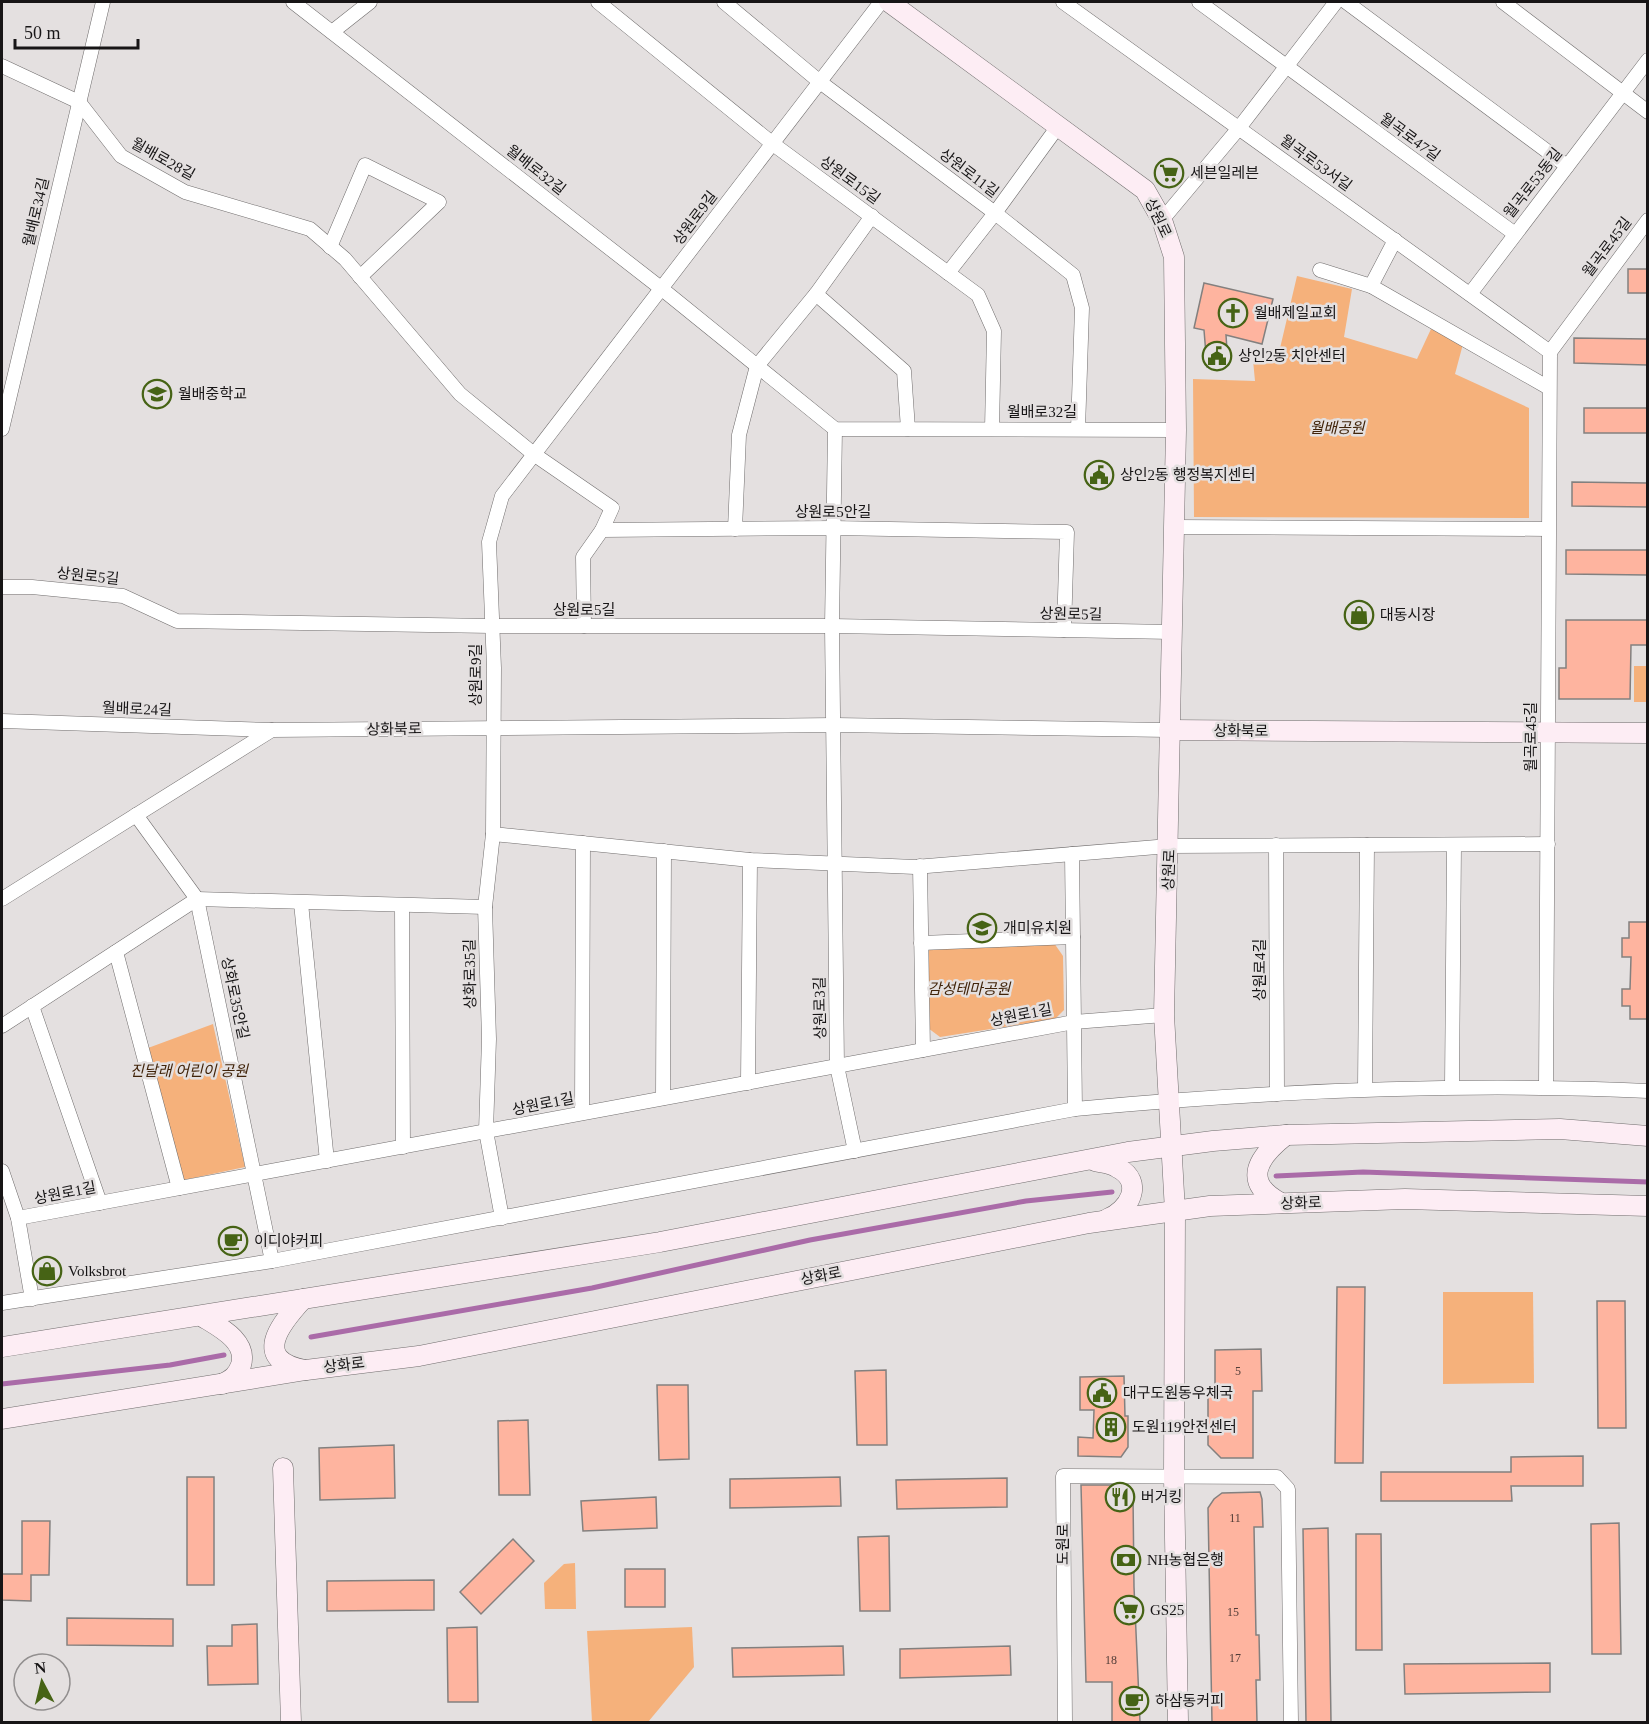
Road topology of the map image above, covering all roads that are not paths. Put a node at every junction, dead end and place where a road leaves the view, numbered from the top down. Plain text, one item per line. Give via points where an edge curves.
1 (103, 2) edge
2 (293, 2) edge
3 (370, 2) edge
4 (598, 2) edge
5 (724, 2) edge
6 (881, 2) edge
7 (889, 2) edge
8 (1063, 2) edge
9 (1199, 2) edge
10 (1336, 2) edge
11 (1346, 2) edge
12 (1503, 2) edge
13 (332, 32) junction
14 (1647, 60) edge
15 (2, 66) edge
16 (1287, 66) junction
17 (820, 82) junction
18 (1623, 93) junction
19 (79, 102) junction
20 (1647, 112) edge
21 (1059, 125) junction
22 (1239, 128) junction
23 (773, 144) junction
24 (1567, 166) junction
25 (995, 213) junction
26 (872, 216) junction
27 (1162, 220) junction
28 (1647, 220) edge
29 (1515, 234) junction
30 (1395, 240) junction
31 (330, 247) junction
32 (1320, 270) dead end
33 (948, 273) junction
34 (360, 277) junction
35 (1371, 286) junction
36 (662, 289) junction
37 (816, 294) junction
38 (1470, 294) junction
39 (1550, 352) junction
40 (757, 366) junction
41 (1549, 388) junction
42 (2, 429) edge
43 (835, 429) junction
44 (908, 429) junction
45 (992, 429) junction
46 (1078, 429) junction
47 (1176, 430) junction
48 (535, 455) junction
49 (833, 528) junction
50 (1174, 528) junction
51 (735, 529) junction
52 (1548, 529) junction
53 (602, 530) junction
54 (2, 587) edge
55 (492, 626) junction
56 (584, 626) junction
57 (832, 626) junction
58 (1064, 630) junction
59 (1173, 632) junction
60 (2, 721) edge
61 (835, 725) junction
62 (492, 728) junction
63 (272, 730) junction
64 (1169, 730) junction
65 (1547, 733) junction
66 (1647, 733) edge
67 (136, 815) junction
68 (493, 834) junction
69 (583, 843) junction
70 (1548, 844) junction
71 (1276, 845) junction
72 (1367, 845) junction
73 (1454, 845) junction
74 (1169, 846) junction
75 (664, 851) junction
76 (1072, 854) junction
77 (750, 860) junction
78 (834, 864) junction
79 (920, 866) junction
80 (2, 899) edge
81 (197, 899) junction
82 (301, 903) junction
83 (402, 906) junction
84 (485, 907) junction
85 (1073, 937) junction
86 (921, 943) junction
87 (116, 952) junction
88 (32, 1006) junction
89 (1164, 1015) junction
90 (1074, 1022) junction
91 (2, 1026) edge
92 (923, 1050) junction
93 (837, 1066) junction
94 (748, 1083) junction
95 (1452, 1086) junction
96 (1546, 1086) junction
97 (1365, 1089) junction
98 (1647, 1091) edge
99 (1277, 1094) junction
100 (663, 1098) junction
101 (1168, 1100) junction
102 (1075, 1108) junction
103 (582, 1113) junction
104 (486, 1131) junction
105 (1286, 1135) junction
106 (1647, 1136) edge
107 (1170, 1146) junction
108 (403, 1147) junction
109 (855, 1150) junction
110 (1087, 1160) junction
111 (327, 1161) junction
112 (2, 1171) edge
113 (254, 1174) junction
114 (180, 1188) junction
115 (100, 1203) junction
116 (1281, 1203) junction
117 (1647, 1206) edge
118 (1175, 1211) junction
119 (18, 1218) junction
120 (502, 1218) junction
121 (1102, 1221) junction
122 (272, 1261) junction
123 (32, 1299) junction
124 (303, 1299) junction
125 (2, 1303) edge
126 (203, 1317) junction
127 (2, 1347) edge
128 (306, 1370) junction
129 (219, 1385) junction
130 (2, 1419) edge
131 (283, 1468) dead end
132 (1174, 1476) junction
133 (291, 1722) edge
134 (1065, 1722) edge
135 (1178, 1722) edge
136 (1291, 1722) edge

1 - 19 street, 월배로34길
2 - 13 street, 월배로32길
3 - 13 street
4 - 23 street, 상원로15길
5 - 17 street, 상원로11길
6 - 17 street, 상원로9길
7 - 21 main road, 상원로
8 - 22 street, 월곡로53서길
9 - 16 street, 월곡로47길
10 - 16 street
11 - 24 street
12 - 18 street
13 - 36 street, 월배로32길
14 - 18 street, 월곡로53동길
15 - 19 street, 월배로28길
16 - 22 street
16 - 29 street, 월곡로47길
17 - 23 street, 상원로9길
17 - 25 street, 상원로11길
18 - 20 street
18 - 24 street, 월곡로53동길
19 - 31 street, 월배로28길 via 122,156 185,192 310,229
19 - 42 street, 월배로34길
21 - 25 street
21 - 27 main road, 상원로 via 1145,190
22 - 27 street
22 - 30 street, 월곡로53서길
23 - 26 street, 상원로15길
23 - 36 street, 상원로9길
24 - 29 street, 월곡로53동길
25 - 33 street
25 - 46 street, 상원로11길 via 1073,275 1082,308
26 - 33 street, 상원로15길
26 - 37 street
27 - 47 main road, 상원로 via 1174,257
28 - 39 street, 월곡로45길
29 - 38 street, 월곡로53동길
30 - 35 street
30 - 38 street, 월곡로53서길
31 - 34 street, 월배로28길
31 - 34 street via 365,165 439,202
32 - 35 street
33 - 45 street, 상원로15길 via 978,295 994,331
34 - 48 street, 월배로28길 via 460,394
35 - 41 street
36 - 40 street, 월배로32길
36 - 48 street, 상원로9길
37 - 40 street
37 - 44 street via 904,371
38 - 39 street, 월곡로53서길
39 - 41 street, 월곡로45길
40 - 43 street, 월배로32길
40 - 51 street via 739,435
41 - 52 street, 월곡로45길
43 - 44 street, 월배로32길
43 - 49 street
44 - 45 street, 월배로32길
45 - 46 street, 월배로32길
46 - 47 street, 월배로32길
47 - 50 main road, 상원로
48 - 53 street via 612,508
48 - 55 street, 상원로9길 via 502,496 489,542
49 - 51 street, 상원로5안길
49 - 57 street
49 - 58 street, 상원로5안길 via 1067,532
50 - 52 street
50 - 59 main road, 상원로
51 - 53 street, 상원로5안길
52 - 65 street, 월곡로45길
53 - 56 street via 583,557
54 - 55 street, 상원로5길 via 123,596 177,621
55 - 56 street, 상원로5길
55 - 62 street, 상원로9길
56 - 57 street, 상원로5길
57 - 58 street, 상원로5길
57 - 61 street
58 - 59 street, 상원로5길
59 - 64 main road, 상원로
60 - 63 street, 월배로24길
61 - 62 street, 상화북로
61 - 64 street, 상화북로
61 - 78 street
62 - 63 street, 상화북로
62 - 68 street, 상화로35길
63 - 67 street
64 - 65 main road, 상화북로
64 - 74 main road, 상원로
65 - 66 main road, 상화북로
65 - 70 street, 월곡로45길
67 - 80 street
67 - 81 street
68 - 69 street
68 - 84 street, 상화로35길
69 - 75 street
69 - 103 street
70 - 73 street
70 - 96 street, 월곡로45길
71 - 72 street
71 - 74 street
71 - 99 street, 상원로4길
72 - 73 street
72 - 97 street
73 - 95 street
74 - 76 street
74 - 89 main road, 상원로
75 - 77 street
75 - 100 street
76 - 79 street
76 - 85 street
77 - 78 street
77 - 94 street
78 - 79 street
78 - 93 street, 상원로3길
79 - 86 street
81 - 82 street
81 - 87 street
81 - 113 street, 상화로35안길
82 - 83 street
82 - 111 street
83 - 84 street
83 - 108 street
84 - 104 street, 상화로35길 via 489,1039
85 - 86 street
85 - 90 street
86 - 92 street
87 - 88 street
87 - 114 street
88 - 91 street
88 - 115 street
89 - 90 street, 상원로1길
89 - 101 main road, 상원로
90 - 92 street, 상원로1길
90 - 102 street
92 - 93 street, 상원로1길
93 - 94 street, 상원로1길
93 - 109 street, 상원로3길
94 - 100 street, 상원로1길
95 - 96 street
95 - 97 street
96 - 98 street
97 - 99 street
99 - 101 street
100 - 103 street, 상원로1길
101 - 102 street
101 - 107 main road, 상원로
102 - 109 street
103 - 104 street, 상원로1길
104 - 108 street, 상원로1길
104 - 120 street, 상화로35길
105 - 106 main road via 1560,1129
105 - 107 main road
105 - 116 main road via 1269,1149 1258,1167 1258,1185
107 - 110 main road
107 - 118 main road, 상원로
108 - 111 street, 상원로1길
109 - 120 street
110 - 121 main road via 1120,1168 1132,1186 1130,1200 1121,1211
110 - 124 main road via 660,1242
111 - 113 street, 상원로1길
112 - 119 street
113 - 114 street, 상원로1길
113 - 122 street, 상화로35안길
114 - 115 street, 상원로1길
115 - 119 street, 상원로1길
116 - 117 main road, 상화로 via 1405,1199
116 - 118 main road, 상화로
118 - 121 main road, 상화로
118 - 132 main road
119 - 123 street
120 - 122 street
121 - 128 main road, 상화로 via 418,1356
122 - 123 street
123 - 125 street
124 - 126 main road
124 - 128 main road via 278,1329 274,1344 283,1363
126 - 127 main road
126 - 129 main road via 235,1340 242,1353 238,1374
128 - 129 main road, 상화로
129 - 130 main road, 상화로
131 - 133 main road
132 - 134 street, 도원로 via 1063,1476
132 - 135 main road
132 - 136 street, 도원로 via 1277,1477 1288,1489

